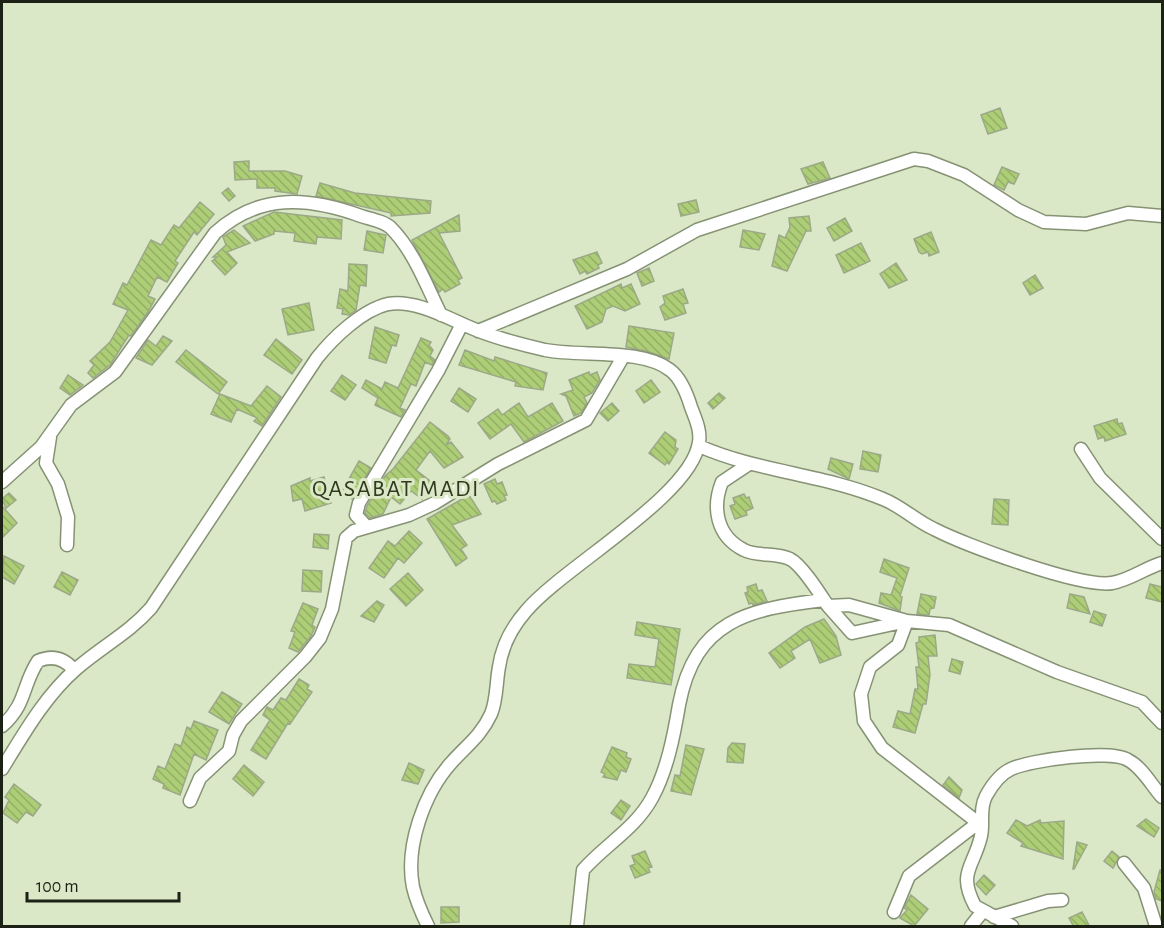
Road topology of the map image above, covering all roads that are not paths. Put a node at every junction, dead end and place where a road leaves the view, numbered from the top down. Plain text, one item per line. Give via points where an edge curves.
1 (1162, 214) edge
2 (441, 315) junction
3 (462, 324) junction
4 (478, 331) junction
5 (623, 357) junction
6 (51, 436) junction
7 (699, 446) junction
8 (1080, 449) dead end
9 (749, 464) junction
10 (2, 482) edge
11 (367, 527) junction
12 (1162, 539) edge
13 (67, 545) dead end
14 (1162, 563) edge
15 (826, 603) junction
16 (907, 621) junction
17 (74, 670) junction
18 (1162, 723) edge
19 (2, 726) edge
20 (2, 769) edge
21 (1162, 797) edge
22 (190, 801) dead end
23 (980, 824) junction
24 (1124, 863) dead end
25 (1062, 900) dead end
26 (894, 912) dead end
27 (988, 914) junction
28 (428, 927) edge
29 (577, 927) edge
30 (971, 927) edge
31 (1012, 927) edge
32 (1156, 927) edge

1 - 4 street via 1128,213 1086,224 1044,222 964,175 928,160 914,159 697,230 627,270
2 - 3 street
2 - 6 street via 420,272 390,226 336,207 288,203 256,206 234,216 215,233 115,372 71,405
2 - 17 street via 400,304 384,306 327,346 151,608
3 - 4 street
3 - 11 street via 359,503 356,515
4 - 5 street via 552,351
5 - 7 street via 647,360 671,370 688,397
5 - 11 street via 586,420 498,464 435,503
6 - 10 street
6 - 13 street via 46,464 58,484 68,517
7 - 9 street
7 - 28 street via 680,478 657,502 624,532 557,580 514,627 499,666 492,712 478,738 451,763 433,789 416,833 412,885
8 - 12 street via 1100,478
9 - 14 street via 884,499 935,530 1084,582 1112,583
9 - 15 street via 722,482 715,506 717,521 744,550 791,560
11 - 22 street via 354,531 344,544 332,609 320,638 241,721 229,751 200,778
15 - 16 street via 849,605
15 - 16 street via 852,633
15 - 29 street via 740,617 709,638 687,680 654,795 636,823 583,870
16 - 18 street via 949,625 969,632 1057,672 1142,702
16 - 23 street via 898,645 870,667 861,694 864,721 882,748
17 - 19 street via 61,659 38,661 20,705
17 - 20 street via 43,706
21 - 23 street via 1137,767 1122,757 1039,760 1001,776 984,798
23 - 26 street via 909,876
23 - 27 street via 981,835 969,864 967,882 975,906
24 - 32 street via 1144,888
25 - 27 street
27 - 30 street
27 - 31 street

